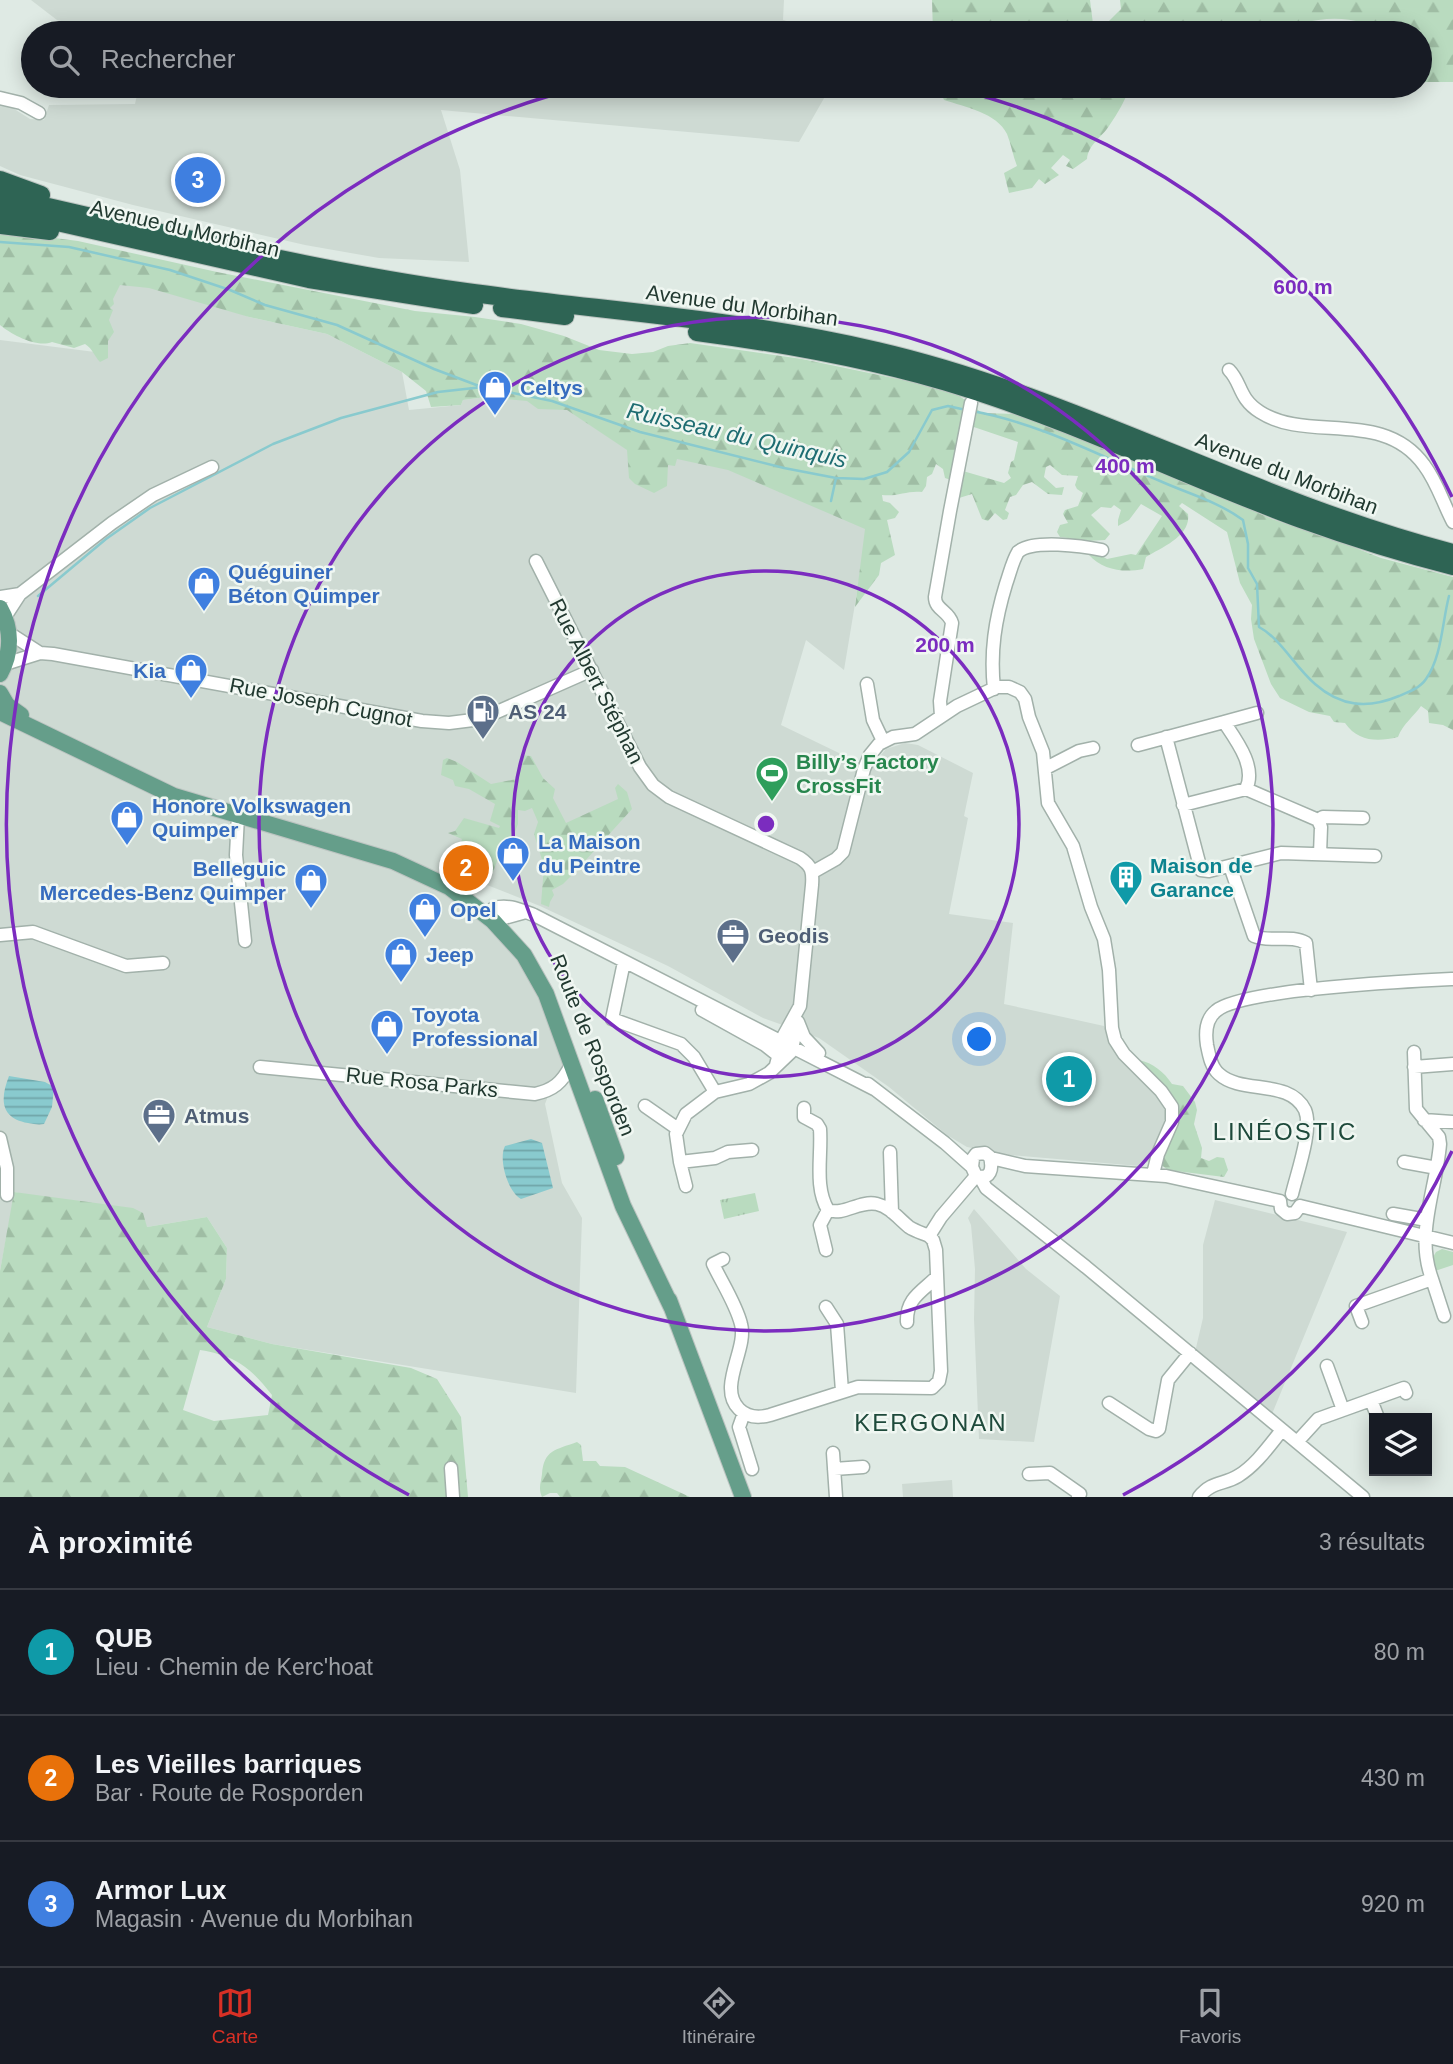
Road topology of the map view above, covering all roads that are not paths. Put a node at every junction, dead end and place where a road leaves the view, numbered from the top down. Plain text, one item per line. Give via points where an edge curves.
1 (0, 98) edge
2 (39, 113) dead end
3 (0, 180) edge
4 (0, 196) edge
5 (0, 209) edge
6 (0, 225) edge
7 (198, 242) junction
8 (366, 289) junction
9 (1229, 370) dead end
10 (974, 387) junction
11 (212, 467) dead end
12 (1453, 522) edge
13 (1102, 550) dead end
14 (1453, 553) edge
15 (537, 561) dead end
16 (1453, 566) edge
17 (20, 594) junction
18 (0, 597) edge
19 (5, 619) edge
20 (40, 653) junction
21 (3, 669) edge
22 (592, 670) junction
23 (867, 684) dead end
24 (994, 689) junction
25 (0, 693) edge
26 (0, 712) edge
27 (1257, 713) dead end
28 (941, 716) junction
29 (1224, 722) junction
30 (45, 733) junction
31 (1166, 737) junction
32 (883, 741) junction
33 (1139, 744) dead end
34 (1093, 748) dead end
35 (1046, 768) junction
36 (1246, 789) junction
37 (1183, 805) junction
38 (238, 816) junction
39 (1363, 818) dead end
40 (1318, 820) junction
41 (1320, 854) junction
42 (1375, 856) dead end
43 (1230, 866) junction
44 (813, 872) junction
45 (498, 916) junction
46 (0, 935) edge
47 (245, 941) dead end
48 (624, 962) junction
49 (163, 963) dead end
50 (1453, 979) edge
51 (1311, 990) junction
52 (683, 993) junction
53 (800, 1006) junction
54 (798, 1023) junction
55 (788, 1041) junction
56 (1414, 1052) dead end
57 (819, 1053) junction
58 (778, 1060) junction
59 (571, 1065) junction
60 (1453, 1065) edge
61 (260, 1067) dead end
62 (1414, 1067) junction
63 (874, 1089) junction
64 (715, 1092) junction
65 (645, 1106) dead end
66 (804, 1108) dead end
67 (1424, 1120) junction
68 (1453, 1122) edge
69 (678, 1129) junction
70 (0, 1138) edge
71 (752, 1150) dead end
72 (890, 1152) dead end
73 (680, 1162) junction
74 (1404, 1162) dead end
75 (1437, 1168) junction
76 (982, 1169) junction
77 (1153, 1174) junction
78 (620, 1184) junction
79 (686, 1186) dead end
80 (1292, 1194) junction
81 (7, 1195) dead end
82 (1280, 1201) junction
83 (1300, 1206) junction
84 (828, 1210) junction
85 (892, 1212) junction
86 (1393, 1214) dead end
87 (1427, 1220) junction
88 (929, 1236) junction
89 (1425, 1236) junction
90 (1453, 1243) edge
91 (826, 1250) dead end
92 (723, 1259) dead end
93 (937, 1278) junction
94 (1432, 1279) junction
95 (826, 1307) dead end
96 (1444, 1316) dead end
97 (907, 1322) dead end
98 (1362, 1322) dead end
99 (1189, 1353) junction
100 (1327, 1366) dead end
101 (1404, 1387) dead end
102 (842, 1391) junction
103 (1371, 1400) junction
104 (1109, 1403) dead end
105 (1343, 1410) junction
106 (744, 1413) junction
107 (1376, 1413) edge
108 (1282, 1430) junction
109 (1297, 1442) junction
110 (833, 1453) dead end
111 (863, 1467) dead end
112 (451, 1468) dead end
113 (752, 1469) dead end
114 (834, 1469) junction
115 (1029, 1474) dead end
116 (453, 1497) edge
117 (743, 1497) edge
118 (836, 1497) edge
119 (1078, 1497) edge
120 (1199, 1497) edge
121 (1363, 1497) edge

1 - 2 street
3 - 7 highway
4 - 7 highway, Avenue du Morbihan
5 - 8 highway, Avenue du Morbihan
6 - 8 highway via 88,238 291,283
7 - 10 highway, Avenue du Morbihan via 440,288 814,337
8 - 10 highway, Avenue du Morbihan via 754,340
9 - 12 street via 1243,397 1263,414 1303,425 1356,428 1405,447 1423,463
10 - 14 highway, Avenue du Morbihan via 1071,411 1307,508
10 - 16 highway, Avenue du Morbihan via 1300,519
10 - 28 street via 935,597 951,623
11 - 17 street via 140,504
13 - 24 street via 1058,545 1024,547 1018,552 994,630
15 - 22 street, Rue Albert Stéphan
17 - 18 street
17 - 19 street
19 - 20 street, Rue Joseph Cugnot
19 - 21 main road via 9,648
20 - 21 street, Rue Joseph Cugnot
20 - 22 street, Rue Joseph Cugnot via 449,723 491,715
22 - 44 street, Rue Albert Stéphan via 640,767 659,790 800,858
23 - 32 street via 873,720
24 - 28 street
24 - 35 street via 1009,687 1023,695
25 - 30 main road, Route de Rosporden via 7,705
26 - 30 main road, Route de Rosporden
27 - 29 street
28 - 32 street via 915,734
29 - 31 street
29 - 36 street via 1243,752 1250,779
30 - 38 main road, Route de Rosporden via 162,791
31 - 33 street
31 - 37 street
32 - 44 street via 866,764 843,852
34 - 35 street
35 - 77 street via 1048,803 1073,846 1104,939 1115,1040 1171,1107 1172,1122
36 - 37 street
36 - 40 street
37 - 43 street via 1200,867 1209,872
38 - 45 main road, Route de Rosporden via 433,875
38 - 47 street via 236,855
39 - 40 street
40 - 41 street
41 - 42 street
41 - 43 street via 1281,853
43 - 51 street via 1254,936 1306,943
44 - 53 street
45 - 48 street via 526,912
45 - 59 main road, Route de Rosporden via 537,975
45 - 78 main road, Route de Rosporden via 536,958 552,990
46 - 49 street via 38,933 126,965
48 - 52 street
48 - 64 street via 612,1019 685,1047
50 - 51 street
51 - 80 street via 1228,1004 1212,1015 1207,1027 1210,1058 1220,1074 1287,1094 1305,1111 1307,1128
52 - 55 street
52 - 58 street via 706,1013 765,1045
53 - 54 street
53 - 55 street
54 - 55 street
54 - 57 street
55 - 57 street
55 - 58 street
55 - 63 street
56 - 62 street
57 - 63 street
58 - 64 street via 755,1082
59 - 61 street, Rue Rosa Parks via 555,1087 535,1094
59 - 78 main road, Route de Rosporden
60 - 62 street
62 - 67 street via 1416,1109
63 - 76 street
64 - 69 street via 686,1114
65 - 69 street
66 - 84 street via 804,1117 820,1129 821,1193
67 - 68 street
67 - 75 street via 1440,1141
69 - 73 street
70 - 81 street
71 - 73 street
72 - 85 street
73 - 79 street
74 - 75 street
75 - 87 street
76 - 77 street via 1025,1166
76 - 88 street
76 - 99 street via 985,1187
77 - 82 street
78 - 117 main road, Route de Rosporden
80 - 82 street
80 - 83 street via 1299,1198
82 - 83 street via 1287,1214
83 - 89 street
84 - 85 street via 866,1203
84 - 91 street via 820,1225
85 - 88 street
86 - 87 street
87 - 89 street
88 - 93 street via 936,1250
89 - 90 street
89 - 94 street
92 - 106 street via 713,1264 742,1326 731,1391 734,1404
93 - 97 street via 909,1304
93 - 102 street via 941,1371 936,1387
94 - 96 street
94 - 98 street via 1356,1306
95 - 102 street via 837,1324
99 - 104 street via 1168,1380 1158,1429 1149,1429
99 - 108 street
100 - 105 street
101 - 103 street
102 - 106 street via 770,1415
103 - 105 street
103 - 107 street
105 - 109 street via 1314,1421
106 - 113 street via 739,1427
108 - 109 street
108 - 120 street via 1246,1470 1209,1487
109 - 121 street
110 - 114 street
111 - 114 street
112 - 116 street
114 - 118 street
115 - 119 street via 1050,1473 1080,1494

